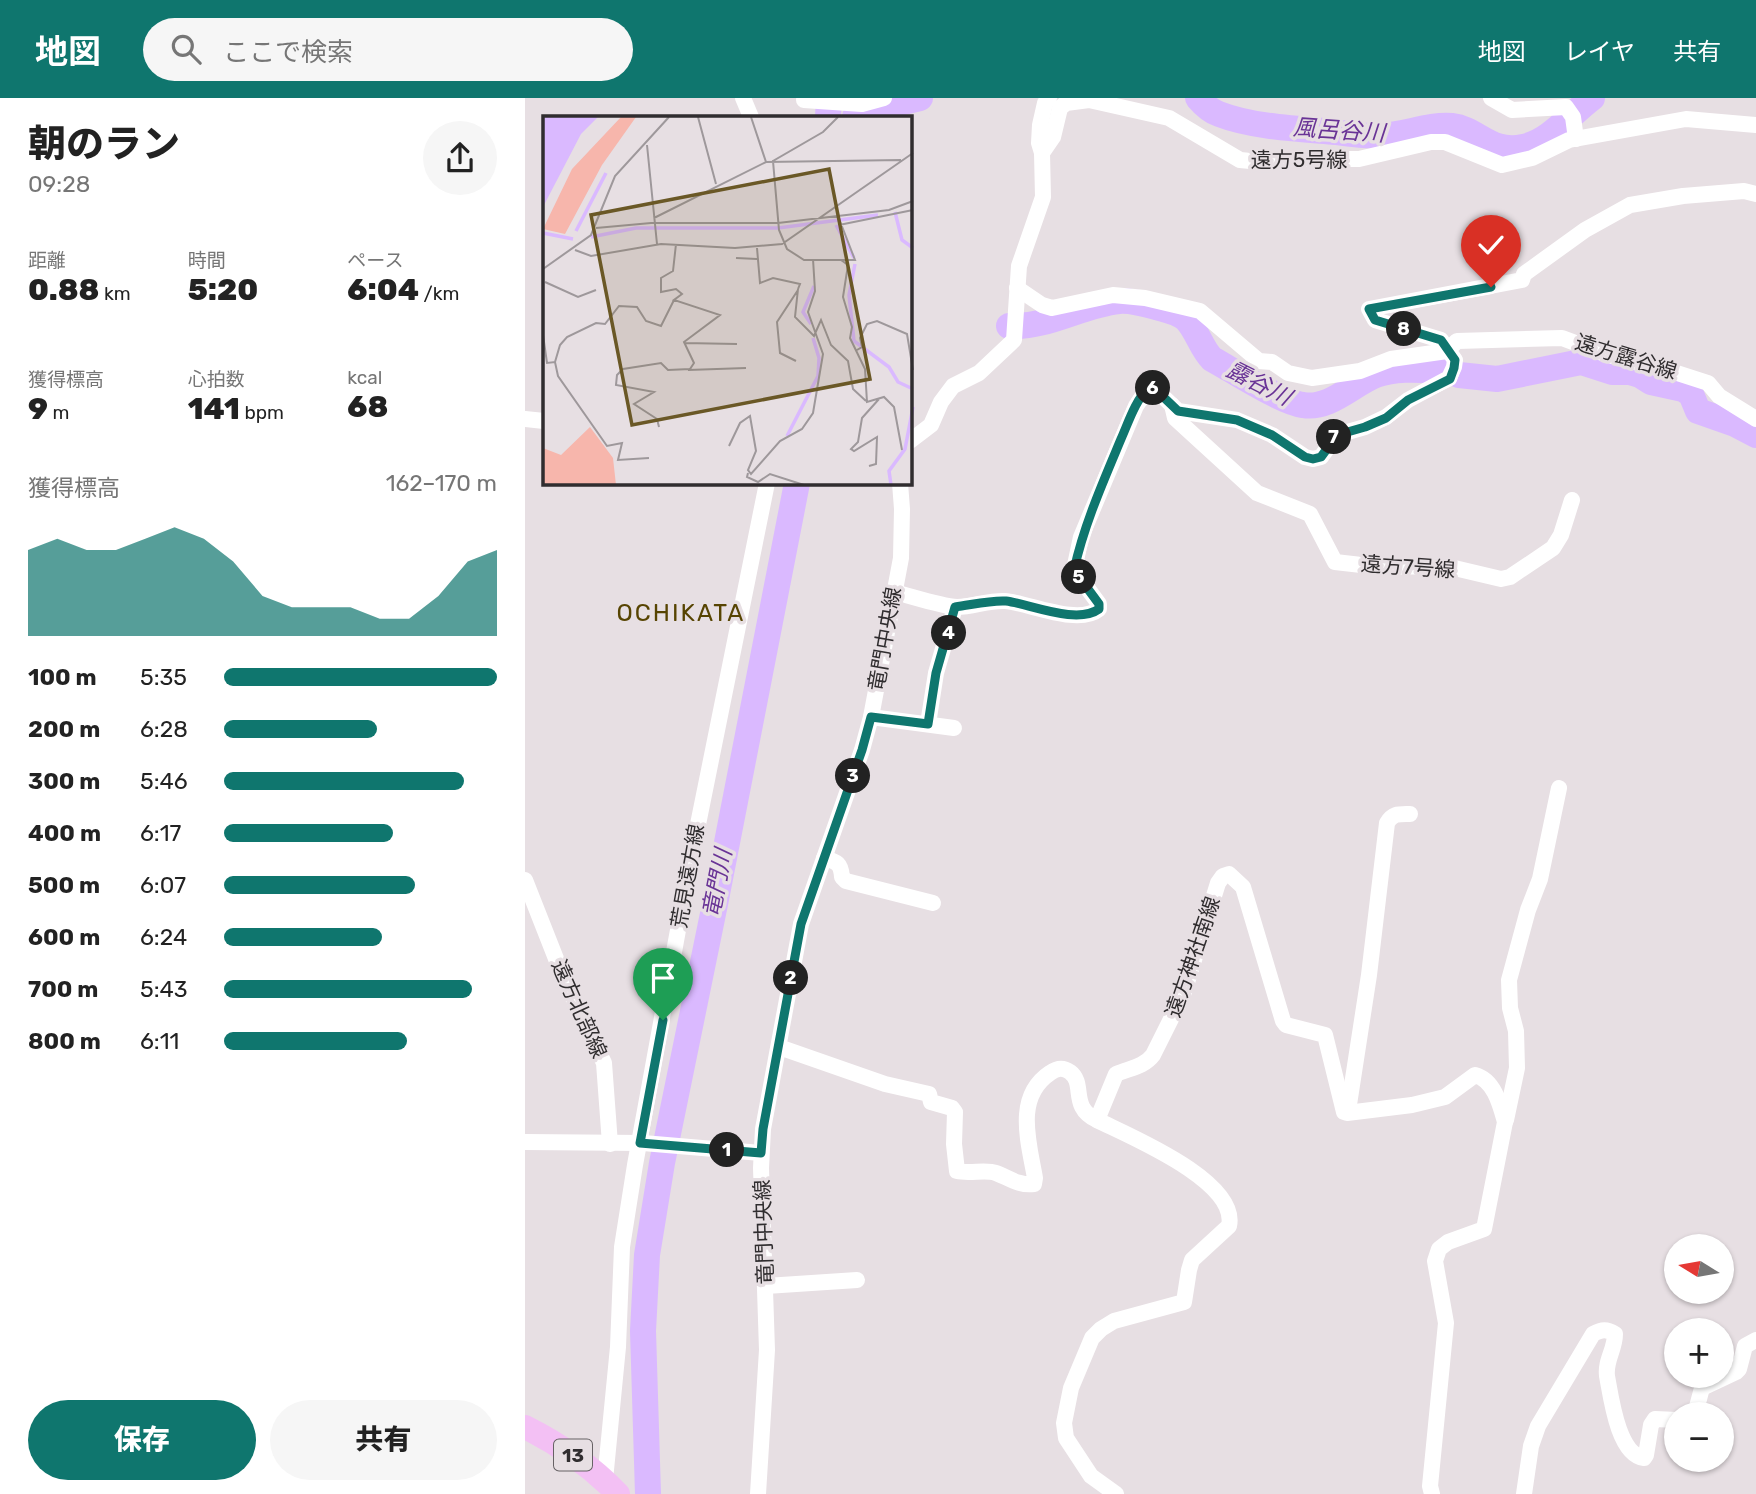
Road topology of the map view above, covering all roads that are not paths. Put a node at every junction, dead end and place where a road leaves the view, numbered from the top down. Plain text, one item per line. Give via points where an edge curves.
1 (743, 98) edge
2 (884, 98) edge
3 (1049, 98) edge
4 (1492, 98) edge
5 (805, 100) edge
6 (850, 101) edge
7 (751, 116) edge
8 (1756, 125) edge
9 (1576, 139) junction
10 (1042, 153) junction
11 (1756, 194) edge
12 (1017, 288) junction
13 (1447, 351) junction
14 (1172, 405) junction
15 (525, 419) edge
16 (1756, 419) edge
17 (543, 421) edge
18 (912, 439) edge
19 (767, 485) edge
20 (900, 485) edge
21 (1573, 500) dead end
22 (894, 592) junction
23 (955, 607) junction
24 (871, 717) junction
25 (928, 724) junction
26 (954, 728) dead end
27 (1559, 788) dead end
28 (1410, 814) dead end
29 (824, 858) junction
30 (525, 880) edge
31 (933, 903) dead end
32 (779, 1047) junction
33 (1347, 1113) junction
34 (1097, 1121) junction
35 (1505, 1122) junction
36 (525, 1142) edge
37 (641, 1143) junction
38 (610, 1144) junction
39 (761, 1153) junction
40 (857, 1280) dead end
41 (766, 1286) junction
42 (1756, 1340) edge
43 (1698, 1402) edge
44 (1664, 1419) edge
45 (525, 1427) edge
46 (613, 1488) edge
47 (758, 1494) edge
48 (1116, 1494) edge
49 (1432, 1494) edge
50 (1524, 1494) edge

1 - 7 street
2 - 6 street via 862,104
3 - 10 street via 1040,125
4 - 9 street via 1513,110 1562,106 1571,113
5 - 6 street
8 - 9 street, 遠方5号線 via 1686,119
9 - 10 street, 遠方5号線 via 1502,165 1445,142 1359,159 1261,162 1240,160 1169,118 1089,100 1060,108 1053,137
10 - 12 street via 1043,197 1019,266
11 - 13 street via 1683,196 1630,205 1585,230 1522,280 1369,309 1375,320 1441,340
12 - 13 street, 遠方露谷線 via 1052,308 1113,295 1200,311 1259,361 1312,378
12 - 18 street via 1014,340 979,373 953,386 931,425
13 - 14 street via 1455,360 1450,379 1408,400 1386,418 1337,435 1321,457 1313,459 1237,420 1178,411
13 - 16 street, 遠方露谷線 via 1457,341 1562,338 1708,383 1719,396
14 - 21 street, 遠方7号線 via 1175,418 1257,493 1310,514 1335,562 1446,566 1510,577 1553,548
14 - 23 street, 遠方7号線 via 1154,388 1143,393 1081,537 1074,570 1099,609 1085,615 1064,614 1003,601
15 - 17 street
19 - 37 street, 荒見遠方線 via 691,859
20 - 22 street, 竜門中央線 via 901,558
22 - 23 street, 遠方7号線
22 - 24 street, 竜門中央線
23 - 25 street via 936,673
24 - 25 street
24 - 29 street, 竜門中央線
25 - 26 street
27 - 35 street via 1540,879 1509,980 1517,1068
28 - 33 street via 1397,814 1387,823
29 - 31 street via 841,866 846,881
29 - 32 street, 竜門中央線 via 801,924
30 - 38 street, 遠方北部線 via 604,1063
32 - 34 street via 885,1084 929,1094 932,1102 952,1108 957,1171 969,1174 994,1172 1034,1184 1025,1126 1027,1109 1043,1079 1058,1068 1074,1076 1082,1109
32 - 39 street, 竜門中央線
33 - 34 street, 遠方神社南線 via 1325,1035 1283,1021 1243,887 1229,874 1218,883 1183,995 1166,1031 1148,1062 1116,1074
33 - 35 street via 1445,1097 1475,1075 1491,1086
34 - 48 street via 1202,1177 1229,1210 1230,1219 1229,1226 1192,1260 1184,1302 1114,1321 1101,1329 1092,1338 1070,1388 1063,1423 1066,1438 1091,1476
35 - 49 street via 1484,1229 1448,1242 1434,1261 1445,1323
36 - 38 street
37 - 38 street
37 - 39 street
37 - 46 street, 荒見遠方線 via 622,1247
39 - 41 street, 竜門中央線
40 - 41 street
41 - 47 street, 竜門中央線
42 - 43 street via 1745,1346 1736,1373 1702,1388
44 - 50 street via 1651,1424 1644,1458 1636,1455 1620,1435 1607,1376 1615,1334 1609,1330 1593,1334 1538,1426
45 - 46 main road, 13 via 570,1453

